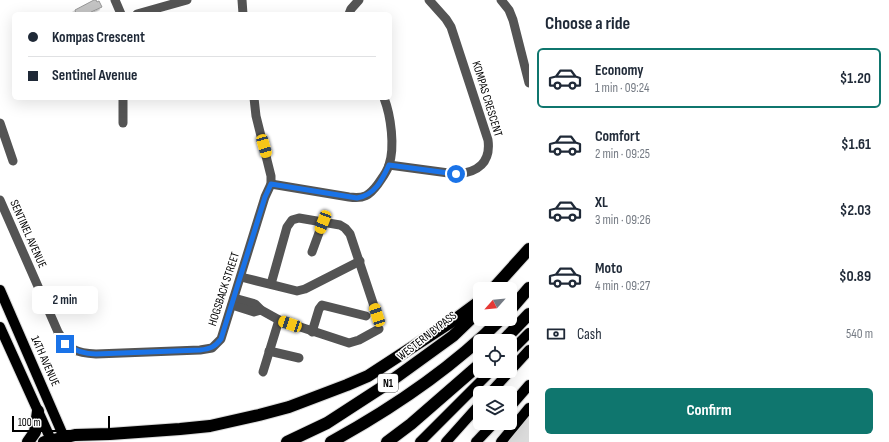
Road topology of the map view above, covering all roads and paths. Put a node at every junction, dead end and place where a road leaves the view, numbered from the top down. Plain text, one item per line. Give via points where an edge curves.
1 (115, 0) edge
2 (186, 0) edge
3 (242, 0) edge
4 (359, 0) edge
5 (429, 0) edge
6 (501, 0) edge
7 (120, 12) edge
8 (144, 12) edge
9 (243, 12) edge
10 (350, 12) edge
11 (529, 83) edge
12 (123, 100) edge
13 (254, 100) edge
14 (385, 100) edge
15 (0, 123) edge
16 (123, 123) dead end
17 (13, 161) dead end
18 (389, 165) junction
19 (271, 184) junction
20 (0, 200) edge
21 (323, 222) junction
22 (529, 249) edge
23 (312, 252) dead end
24 (529, 258) edge
25 (360, 261) junction
26 (240, 277) junction
27 (499, 282) edge
28 (507, 282) edge
29 (271, 284) junction
30 (529, 288) edge
31 (0, 290) edge
32 (233, 301) junction
33 (517, 302) edge
34 (473, 306) edge
35 (529, 314) edge
36 (377, 315) dead end
37 (366, 316) dead end
38 (473, 317) edge
39 (279, 320) junction
40 (493, 326) edge
41 (0, 327) edge
42 (379, 329) dead end
43 (312, 332) junction
44 (529, 332) edge
45 (510, 334) edge
46 (517, 345) edge
47 (529, 350) edge
48 (269, 351) junction
49 (134, 353) joint
50 (299, 358) dead end
51 (517, 363) edge
52 (473, 370) edge
53 (263, 372) dead end
54 (484, 378) edge
55 (504, 378) edge
56 (529, 385) edge
57 (496, 386) edge
58 (517, 398) edge
59 (529, 408) edge
60 (38, 411) junction
61 (473, 412) edge
62 (487, 430) edge
63 (65, 439) edge
64 (49, 441) edge
65 (28, 442) edge
66 (287, 442) edge
67 (331, 442) edge
68 (387, 442) edge
69 (420, 442) edge
70 (446, 442) edge
71 (476, 442) edge
72 (501, 442) edge

1 - 7 street
2 - 8 street
3 - 9 street
4 - 10 street
5 - 18 street, KOMPAS CRESCENT via 451,27 489,148 480,165 467,173 456,174
6 - 11 street via 513,20
12 - 16 street
13 - 19 street via 270,167
14 - 18 street via 391,120
15 - 17 street
18 - 19 street via 370,194 357,198
19 - 26 street, HOGSBACK STREET
20 - 49 street, SENTINEL AVENUE via 65,344 84,354
21 - 23 street
21 - 25 street via 345,228 350,234
21 - 29 street via 299,218 289,223
22 - 27 highway
24 - 28 highway
25 - 29 street via 300,290
25 - 36 street
26 - 29 street
26 - 32 street, HOGSBACK STREET
30 - 33 highway
31 - 63 main road, 14TH AVENUE
32 - 39 street via 254,312 261,310
32 - 49 street, HOGSBACK STREET via 221,339 212,348
34 - 63 highway via 368,376 289,407 210,426 110,434 75,434
35 - 45 highway
37 - 43 street via 322,305
38 - 66 highway, WESTERN BYPASS / N1 via 453,336 396,378 327,423
39 - 43 street
39 - 48 street
40 - 67 highway, N1 via 428,382
41 - 60 main road
42 - 43 street via 349,343
44 - 46 main road
47 - 51 main road
48 - 50 street
48 - 53 street
52 - 68 highway
54 - 69 main road
55 - 57 main road
56 - 58 main road
59 - 72 main road
60 - 64 main road
60 - 65 highway via 36,432
61 - 70 main road
62 - 71 main road
63 - 64 highway

